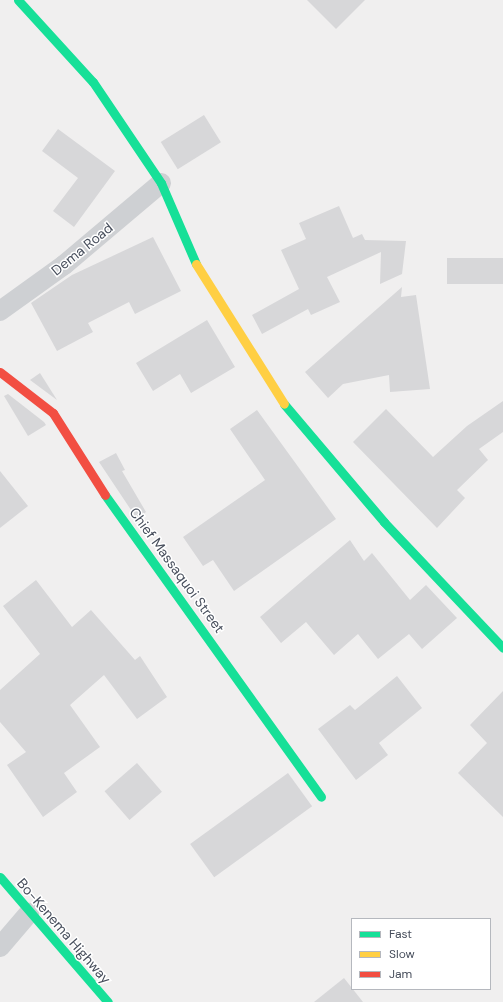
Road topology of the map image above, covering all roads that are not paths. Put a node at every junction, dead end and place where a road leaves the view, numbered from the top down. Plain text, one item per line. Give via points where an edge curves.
1 (18, 0) edge
2 (161, 183) junction
3 (0, 311) edge
4 (0, 372) edge
5 (503, 648) edge
6 (321, 797) dead end
7 (0, 877) edge
8 (29, 913) junction
9 (0, 947) edge
10 (108, 1002) edge

1 - 2 main road via 93,82
2 - 3 street, Dema Road via 64,265
2 - 5 main road via 199,272 277,396 384,522
4 - 6 main road, Chief Massaquoi Street via 54,413 109,502
7 - 8 main road, Bo-Kenema Highway
8 - 9 street
8 - 10 main road, Bo-Kenema Highway

